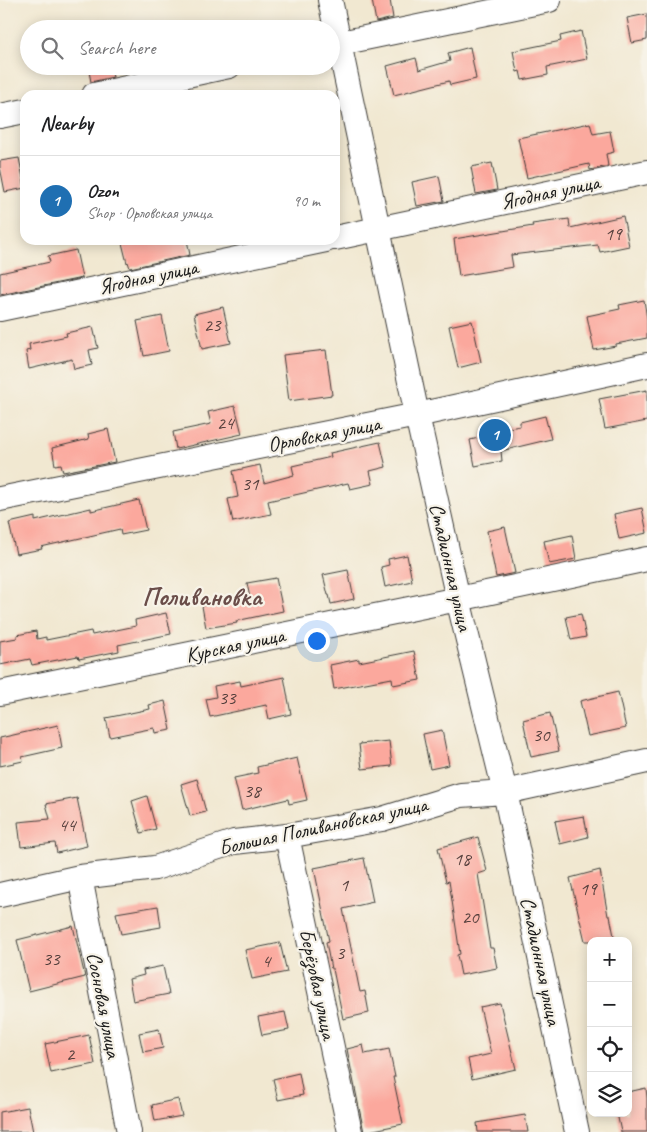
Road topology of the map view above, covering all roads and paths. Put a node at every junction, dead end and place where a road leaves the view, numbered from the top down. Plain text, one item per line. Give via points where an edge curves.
1 (330, 0) edge
2 (549, 0) edge
3 (333, 20) edge
4 (340, 44) edge
5 (340, 63) edge
6 (187, 75) edge
7 (117, 90) edge
8 (20, 112) edge
9 (0, 116) edge
10 (647, 172) edge
11 (378, 229) junction
12 (340, 237) edge
13 (302, 245) edge
14 (0, 309) edge
15 (647, 365) edge
16 (416, 415) junction
17 (0, 499) edge
18 (647, 559) edge
19 (458, 599) junction
20 (0, 693) edge
21 (647, 761) edge
22 (505, 792) junction
23 (287, 836) junction
24 (80, 877) junction
25 (0, 896) edge
26 (129, 1132) edge
27 (350, 1132) edge
28 (577, 1132) edge

1 - 3 street, Стадионная улица
2 - 4 street
5 - 11 street, Стадионная улица
6 - 7 street
8 - 9 street
10 - 11 street, Ягодная улица
11 - 12 street, Ягодная улица
11 - 16 street, Стадионная улица
13 - 14 street, Ягодная улица
15 - 16 street, Орловская улица
16 - 17 street, Орловская улица
16 - 19 street, Стадионная улица
18 - 19 street, Курская улица
19 - 20 street, Курская улица
19 - 22 street, Стадионная улица
21 - 22 street, Большая Поливановская улица
22 - 23 street, Большая Поливановская улица via 461,795 382,819
22 - 28 street, Стадионная улица
23 - 24 street, Большая Поливановская улица via 234,842 155,868
23 - 27 street, Берёзовая улица
24 - 25 street, Большая Поливановская улица
24 - 26 street, Сосновая улица

